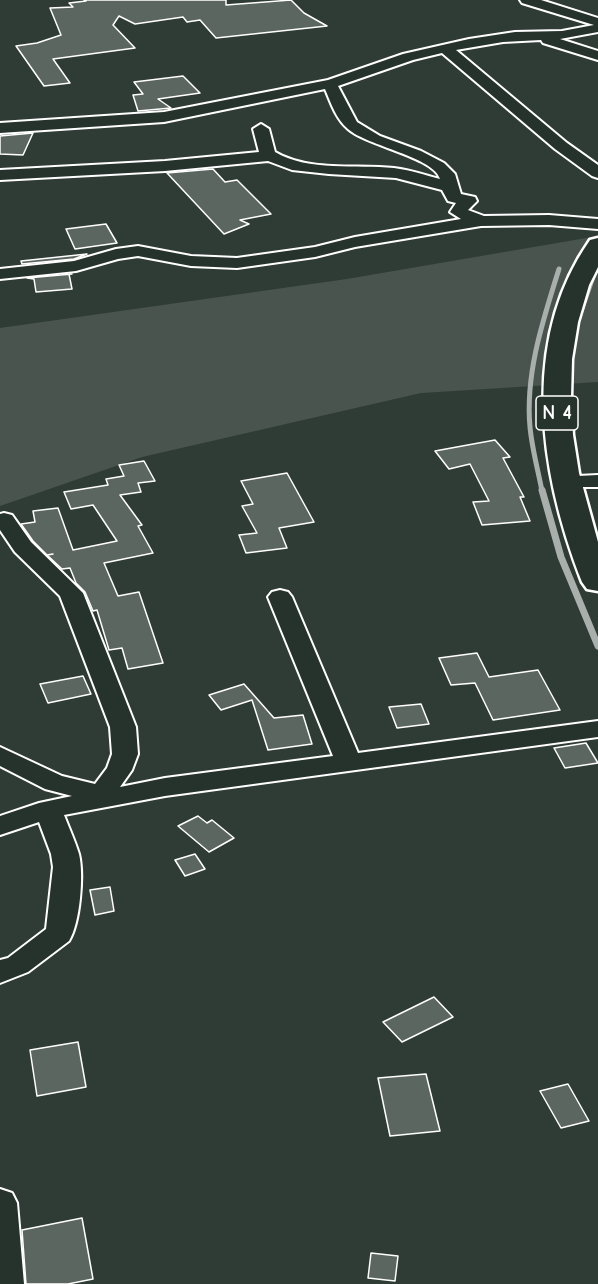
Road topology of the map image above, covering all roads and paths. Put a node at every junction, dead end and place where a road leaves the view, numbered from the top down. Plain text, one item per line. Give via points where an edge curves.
1 (527, 0) edge
2 (598, 22) edge
3 (598, 28) edge
4 (543, 38) junction
5 (445, 48) junction
6 (598, 56) edge
7 (330, 84) junction
8 (221, 106) junction
9 (238, 114) dead end
10 (0, 128) edge
11 (261, 129) dead end
12 (270, 156) junction
13 (598, 173) edge
14 (0, 175) edge
15 (449, 187) junction
16 (481, 221) junction
17 (598, 224) edge
18 (598, 244) edge
19 (0, 274) edge
20 (598, 481) edge
21 (565, 482) junction
22 (4, 520) dead end
23 (598, 582) edge
24 (280, 597) dead end
25 (598, 729) edge
26 (0, 755) edge
27 (349, 763) junction
28 (99, 797) junction
29 (48, 809) junction
30 (0, 826) edge
31 (0, 972) edge
32 (0, 1203) edge
33 (7, 1284) edge

1 - 2 street
3 - 4 street
4 - 5 street via 525,36
4 - 6 street
5 - 7 street via 399,59
5 - 13 street
7 - 8 street
7 - 15 street via 354,126 383,143 435,164 447,174
8 - 9 street
8 - 10 street via 143,119
11 - 12 street
12 - 14 street
12 - 15 street via 309,168 396,173
15 - 16 street via 451,195 469,201 458,212
16 - 17 street
16 - 19 street via 237,263 191,261 138,251 76,266
18 - 21 highway, N 4 via 577,285 563,337 556,403
20 - 21 street
21 - 23 highway, N 4 via 578,534
22 - 28 street via 23,547 71,593 123,727 125,754 119,770
24 - 27 street
25 - 27 street
26 - 28 street via 54,783
27 - 28 street
28 - 29 street
29 - 30 street
29 - 31 street via 67,867 59,934 18,966
32 - 33 street

